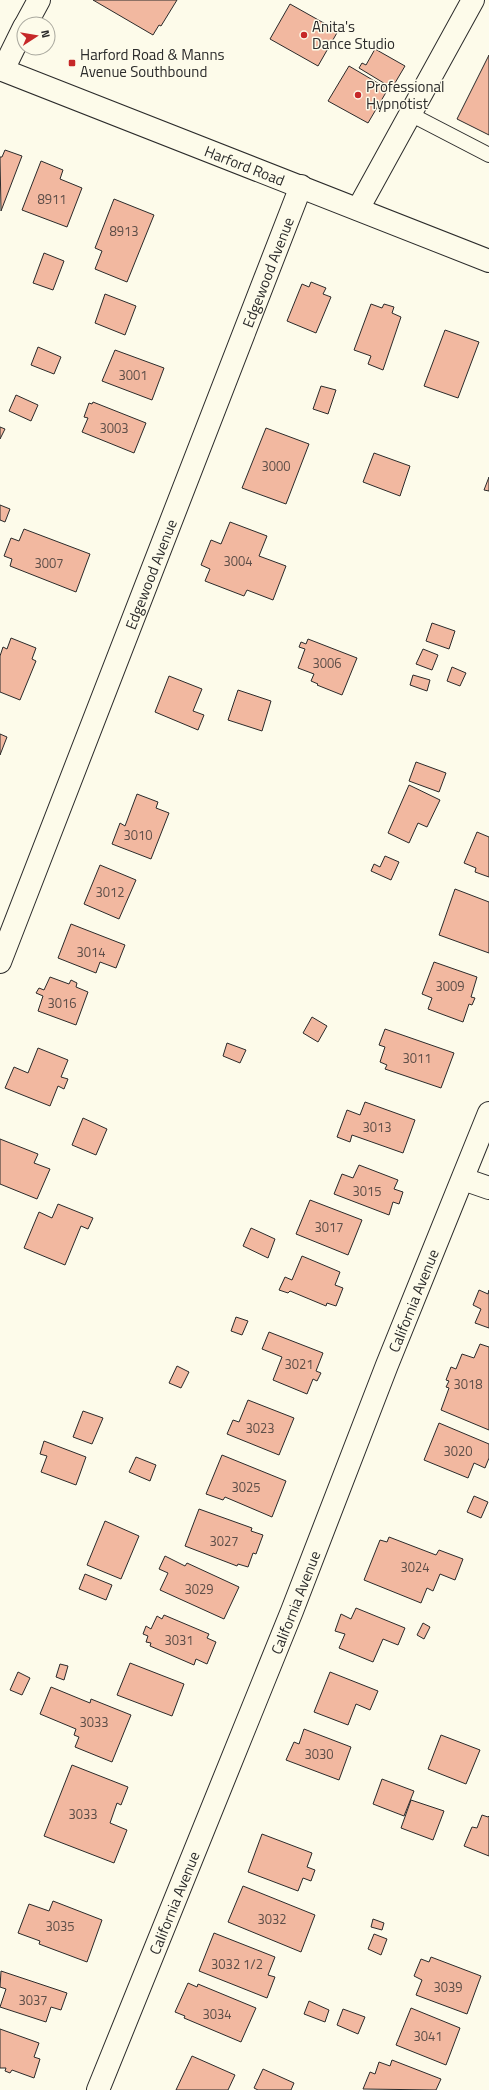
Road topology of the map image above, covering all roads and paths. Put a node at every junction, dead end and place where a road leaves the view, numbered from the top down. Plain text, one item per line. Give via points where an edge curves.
1 (39, 0) edge
2 (473, 0) edge
3 (30, 16) edge
4 (16, 42) edge
5 (1, 70) edge
6 (410, 114) junction
7 (489, 155) edge
8 (301, 186) junction
9 (358, 209) junction
10 (489, 260) edge
11 (0, 962) edge
12 (489, 1113) edge
13 (463, 1178) junction
14 (489, 1188) edge
15 (98, 2090) edge

1 - 3 street
2 - 6 street
4 - 5 street
5 - 8 street, Harford Road
6 - 7 lane
6 - 9 street
8 - 9 street, Harford Road
8 - 11 street, Edgewood Avenue
9 - 10 street, Harford Road
12 - 13 street, California Avenue
13 - 14 street
13 - 15 street, California Avenue via 292,1611

